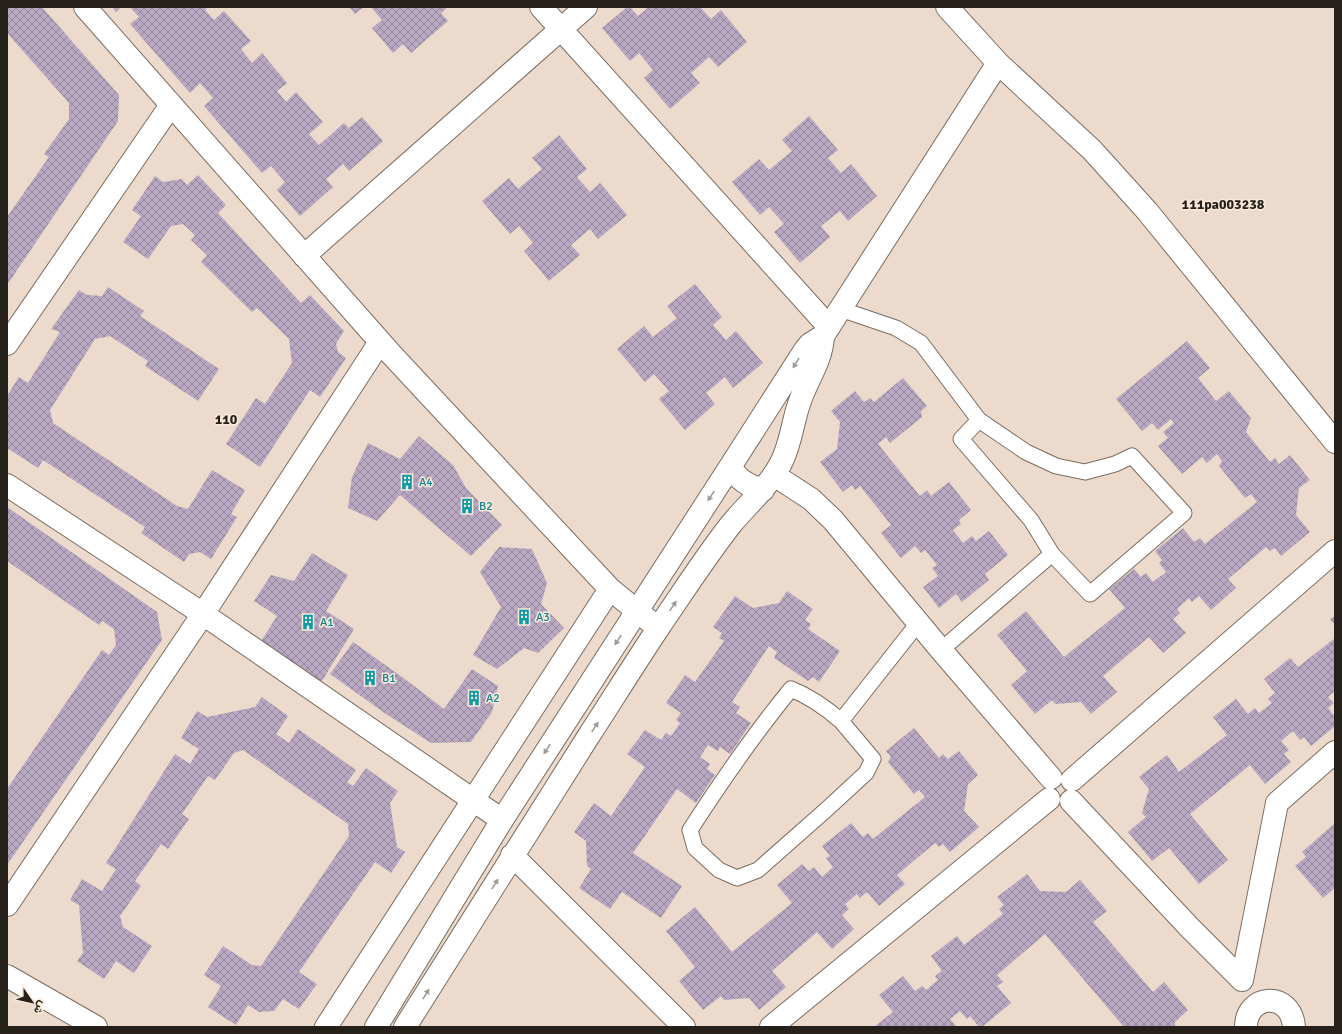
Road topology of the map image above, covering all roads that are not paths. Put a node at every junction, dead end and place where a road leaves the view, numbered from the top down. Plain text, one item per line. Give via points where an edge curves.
1 (85, 7) edge
2 (541, 7) edge
3 (586, 7) edge
4 (947, 7) edge
5 (561, 29) junction
6 (998, 63) junction
7 (171, 105) junction
8 (304, 256) junction
9 (831, 324) junction
10 (380, 342) junction
11 (7, 344) edge
12 (979, 420) junction
13 (758, 424) junction
14 (790, 440) junction
15 (1335, 442) edge
16 (730, 467) junction
17 (769, 482) junction
18 (7, 485) edge
19 (1335, 551) edge
20 (1052, 554) junction
21 (610, 589) junction
22 (636, 611) junction
23 (203, 614) junction
24 (918, 622) junction
25 (658, 628) junction
26 (941, 650) junction
27 (841, 721) junction
28 (1335, 752) edge
29 (1065, 786) junction
30 (473, 800) junction
31 (502, 820) junction
32 (512, 855) junction
33 (7, 905) edge
34 (7, 976) edge
35 (1242, 980) junction
36 (1256, 1005) junction
37 (96, 1027) edge
38 (326, 1027) edge
39 (376, 1027) edge
40 (405, 1027) edge
41 (684, 1027) edge
42 (771, 1027) edge
43 (1246, 1027) edge
44 (1294, 1027) edge

1 - 7 street
2 - 5 street
3 - 5 street
4 - 6 street
5 - 8 street
5 - 9 street
6 - 9 street
6 - 15 street via 1092,150 1119,179
7 - 8 street
7 - 11 street
8 - 10 street
9 - 12 lane via 896,328 921,343
9 -> 13 street via 805,350
9 - 14 street via 819,359 801,397
10 - 21 street
10 - 23 street
12 - 20 lane via 961,439 1031,520
12 - 20 lane via 1026,452 1056,466 1085,472 1115,464 1132,456 1184,513 1090,594
13 - 14 street via 776,429
13 - 16 street
14 - 17 street
16 - 17 street via 736,476 753,487
16 -> 22 street
17 - 24 street via 798,490 822,509
25 -> 17 street via 733,522
18 - 23 street
19 - 29 street
20 - 26 lane
21 - 22 street
21 - 30 street
22 - 25 street
22 -> 31 street
23 - 30 street
23 - 33 street
24 - 26 street
24 - 27 lane
32 -> 25 street
26 - 29 street
27 - 27 lane via 873,758 866,773 758,870 737,878 719,870 695,848 690,830 759,730 791,689 825,707
28 - 35 street via 1276,804
29 - 35 street via 1190,928
29 - 42 street via 1046,786 1046,795 1049,799
30 - 31 street
30 - 38 street
31 - 39 street
40 -> 32 street
32 - 41 street
34 - 37 street
35 - 36 street
36 - 43 street via 1247,1018
36 - 44 street via 1263,1001 1279,1002 1290,1012

